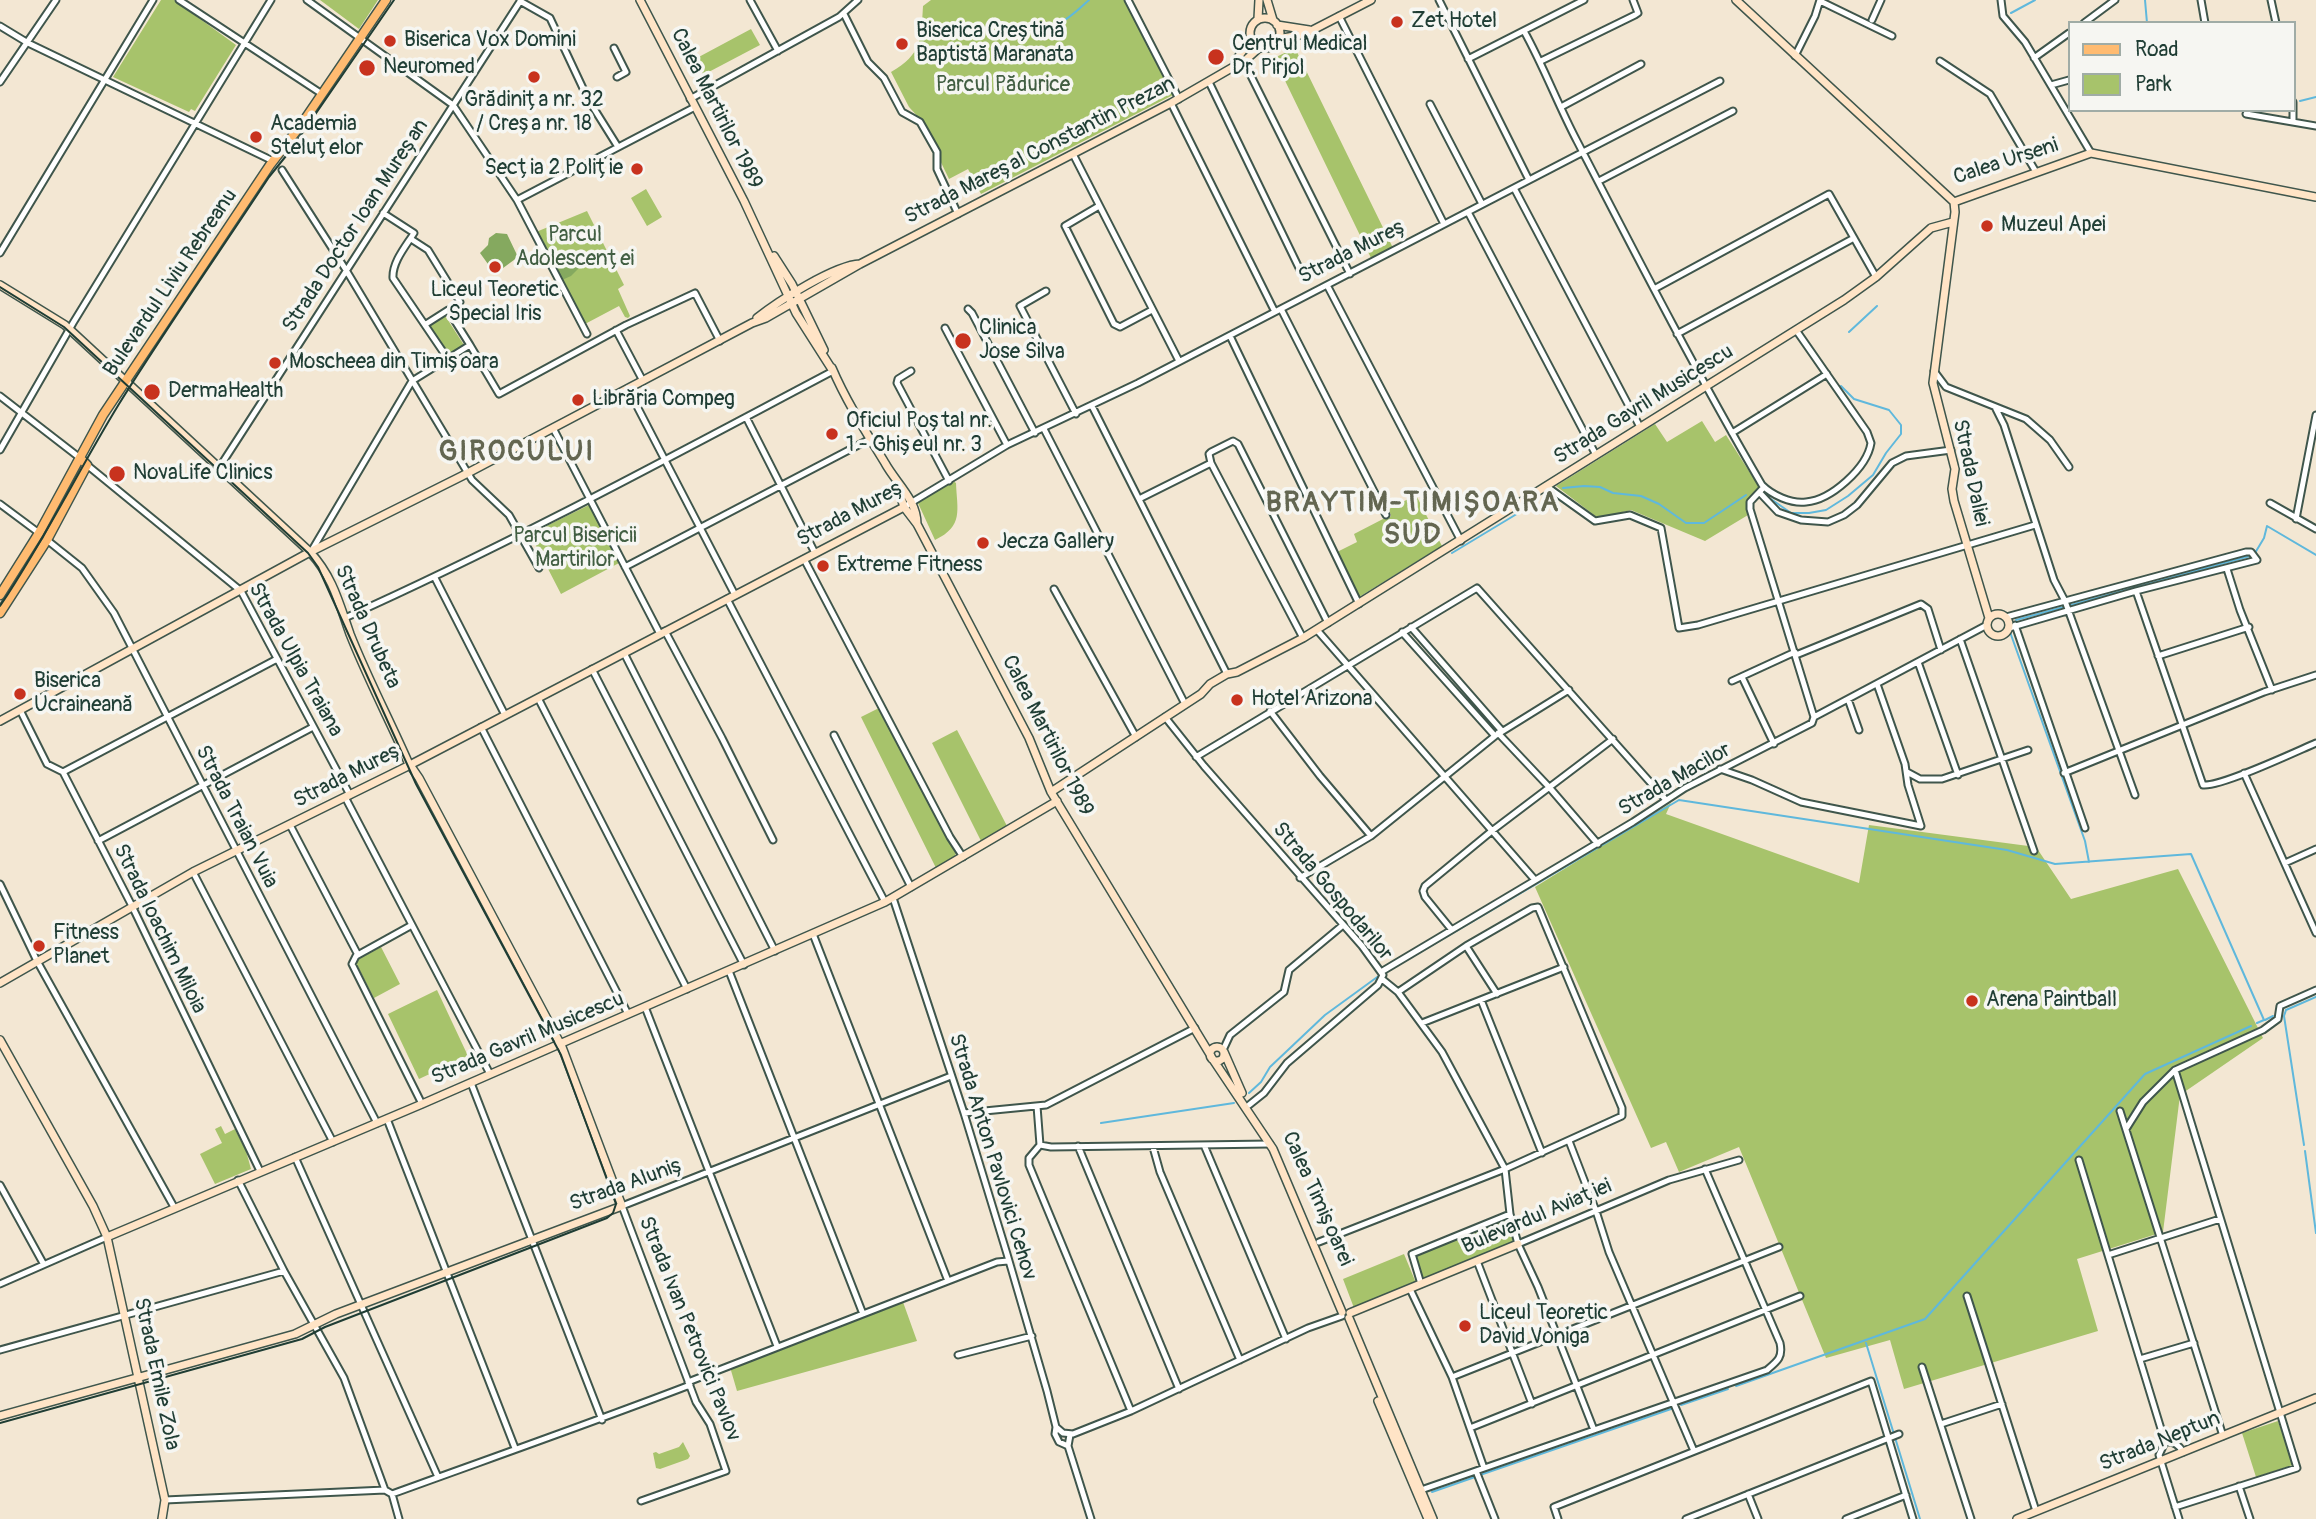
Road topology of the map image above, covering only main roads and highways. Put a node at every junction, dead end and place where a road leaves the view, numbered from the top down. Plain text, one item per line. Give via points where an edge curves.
1 (386, 0) edge
2 (80, 458) junction
3 (0, 595) edge
4 (0, 612) edge

1 - 2 main road, Bulevardul Liviu Rebreanu via 365,40 273,161 103,415
2 - 3 main road, Bulevardul Liviu Rebreanu
2 - 4 main road, Strada Ulpia Traiana via 87,465 47,540

